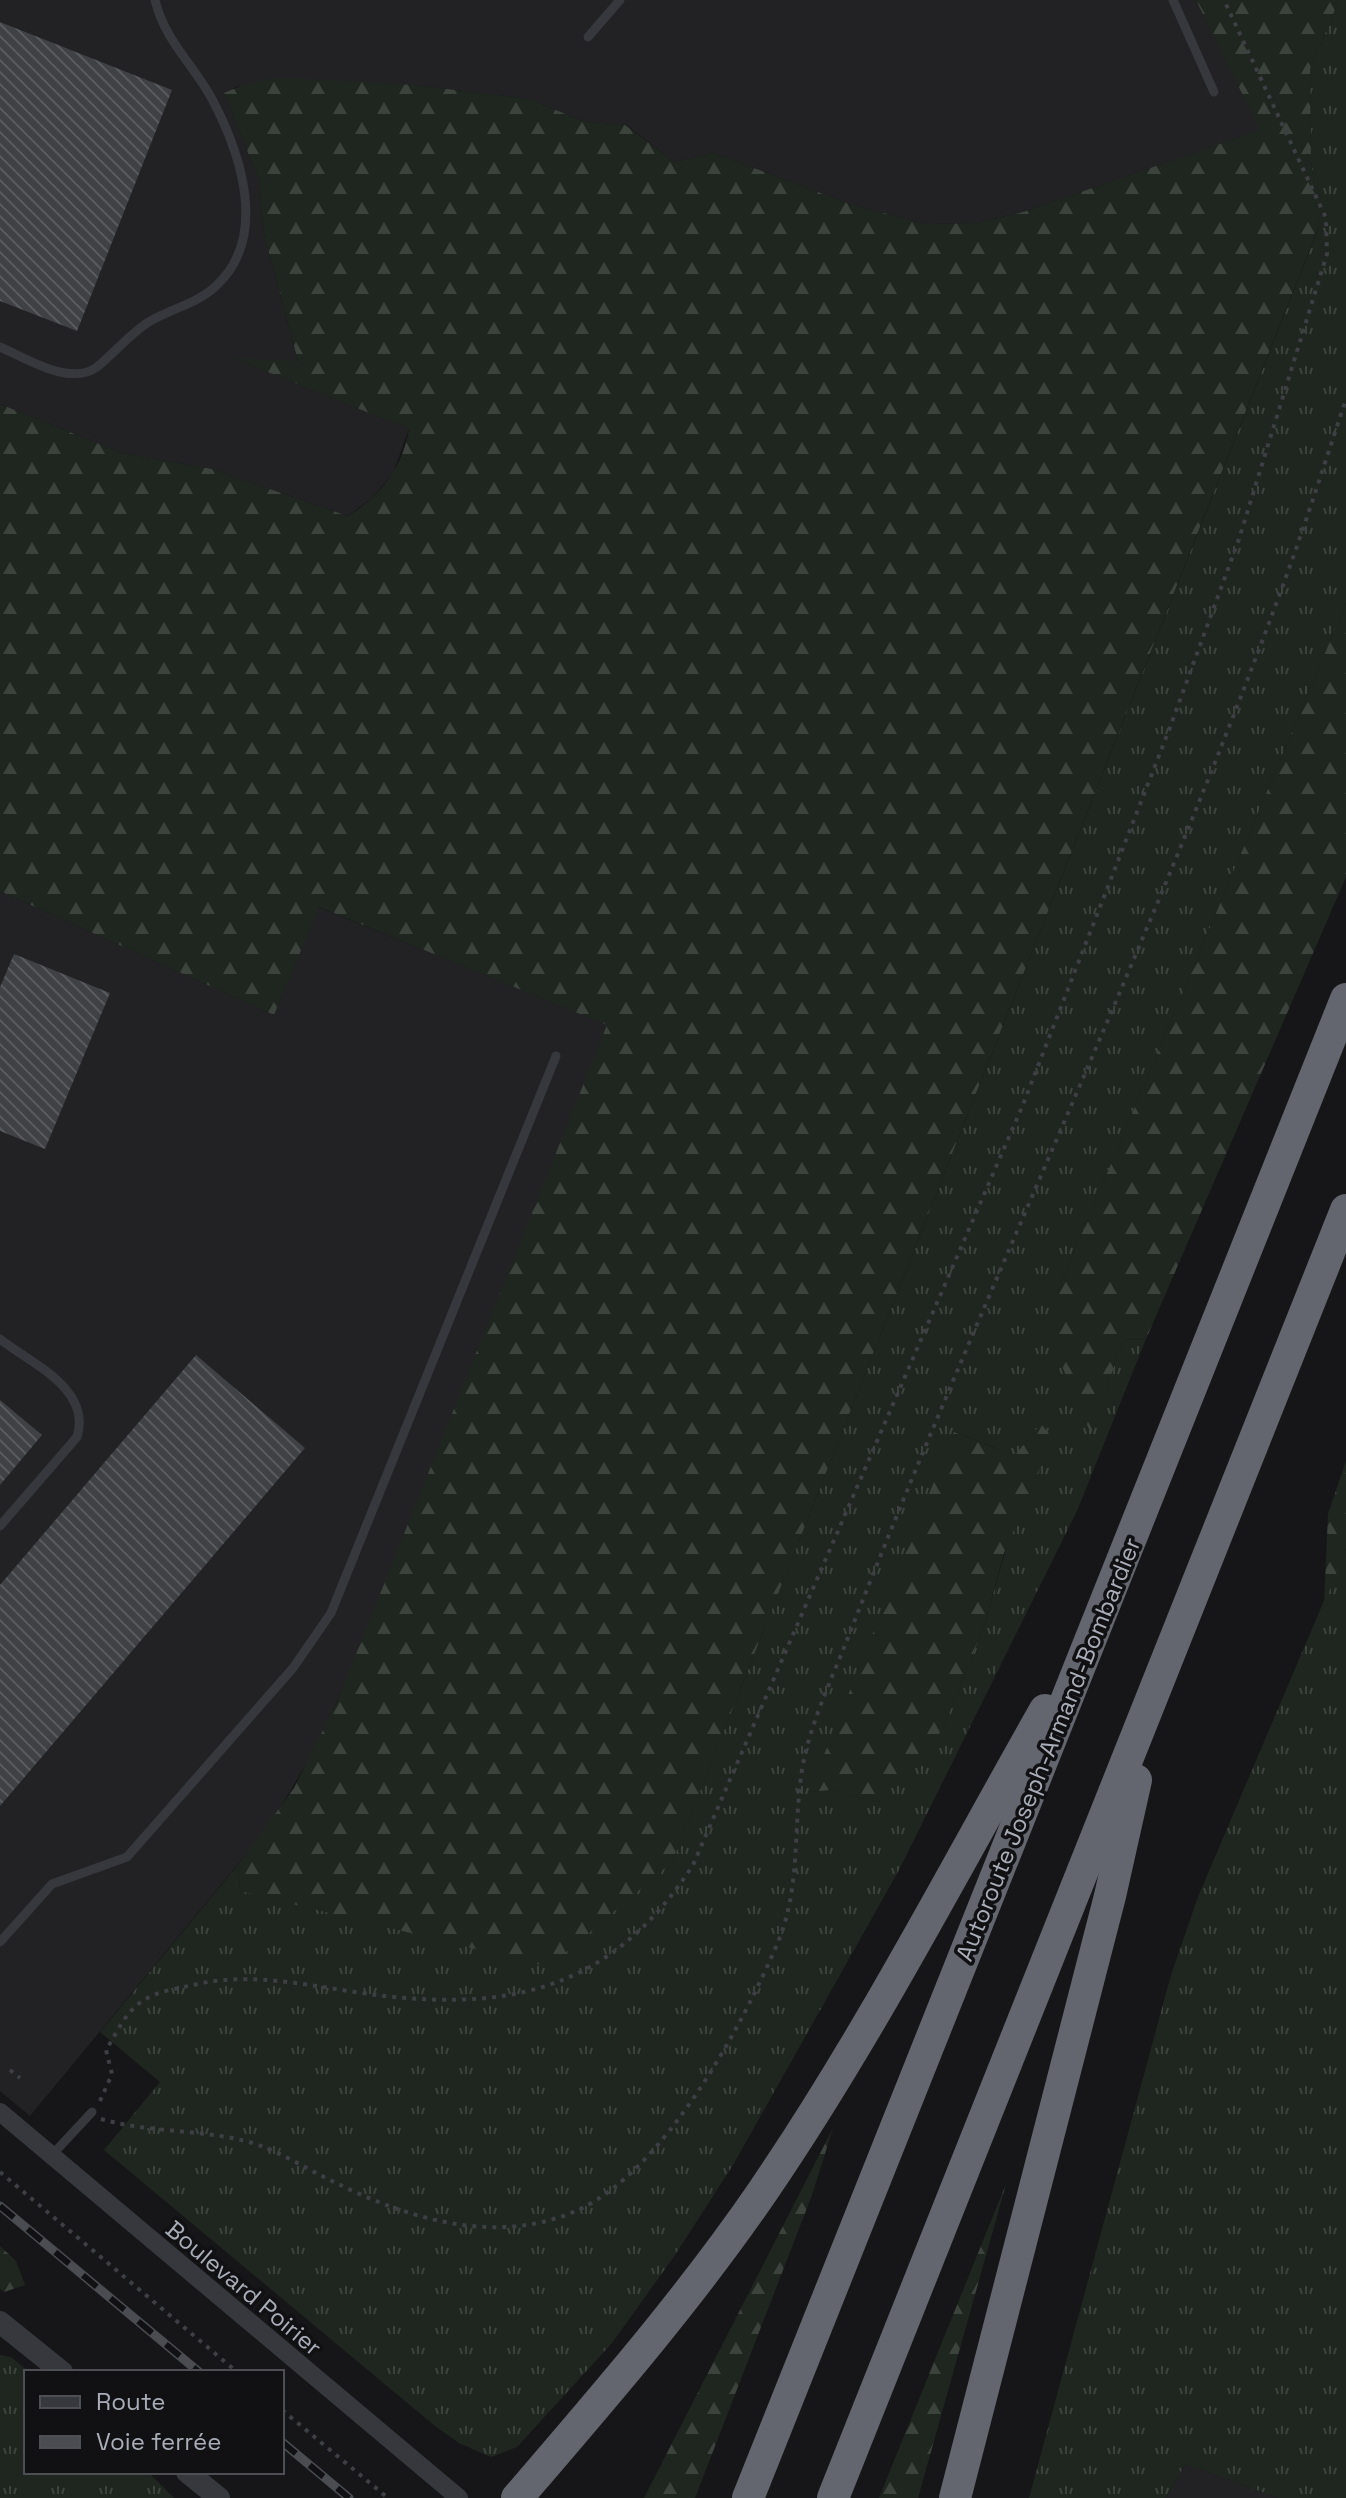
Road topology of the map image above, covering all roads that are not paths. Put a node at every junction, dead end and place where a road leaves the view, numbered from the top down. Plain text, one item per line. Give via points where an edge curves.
1 (155, 0) edge
2 (620, 0) edge
3 (1173, 0) edge
4 (588, 37) dead end
5 (1214, 92) dead end
6 (0, 347) edge
7 (1346, 999) edge
8 (556, 1056) dead end
9 (1346, 1210) edge
10 (0, 1339) edge
11 (0, 1526) edge
12 (1106, 1603) junction
13 (1156, 1686) junction
14 (0, 1942) edge
15 (0, 2112) edge
16 (92, 2112) road end
17 (51, 2156) junction
18 (0, 2322) edge
19 (60, 2370) edge
20 (189, 2474) edge
21 (219, 2498) edge
22 (459, 2498) edge
23 (517, 2498) edge
24 (748, 2498) edge
25 (833, 2498) edge
26 (955, 2498) edge

1 - 6 lane via 172,43 212,100 238,165 246,224 237,258 202,297 145,324 84,373 67,374
2 - 4 lane
3 - 5 lane
7 - 12 highway, Autoroute Joseph-Armand-Bombardier
8 - 14 lane via 331,1613 293,1668 127,1857 52,1884
9 - 13 highway
10 - 11 lane via 62,1384 82,1422 77,1437
12 - 23 highway via 877,2010 787,2153 673,2310
12 - 24 highway, Autoroute Joseph-Armand-Bombardier
13 - 25 highway
13 - 26 highway via 1110,1896
15 - 17 street, Boulevard Poirier
16 - 17 lane
17 - 22 street, Boulevard Poirier
18 - 19 street
20 - 21 street

